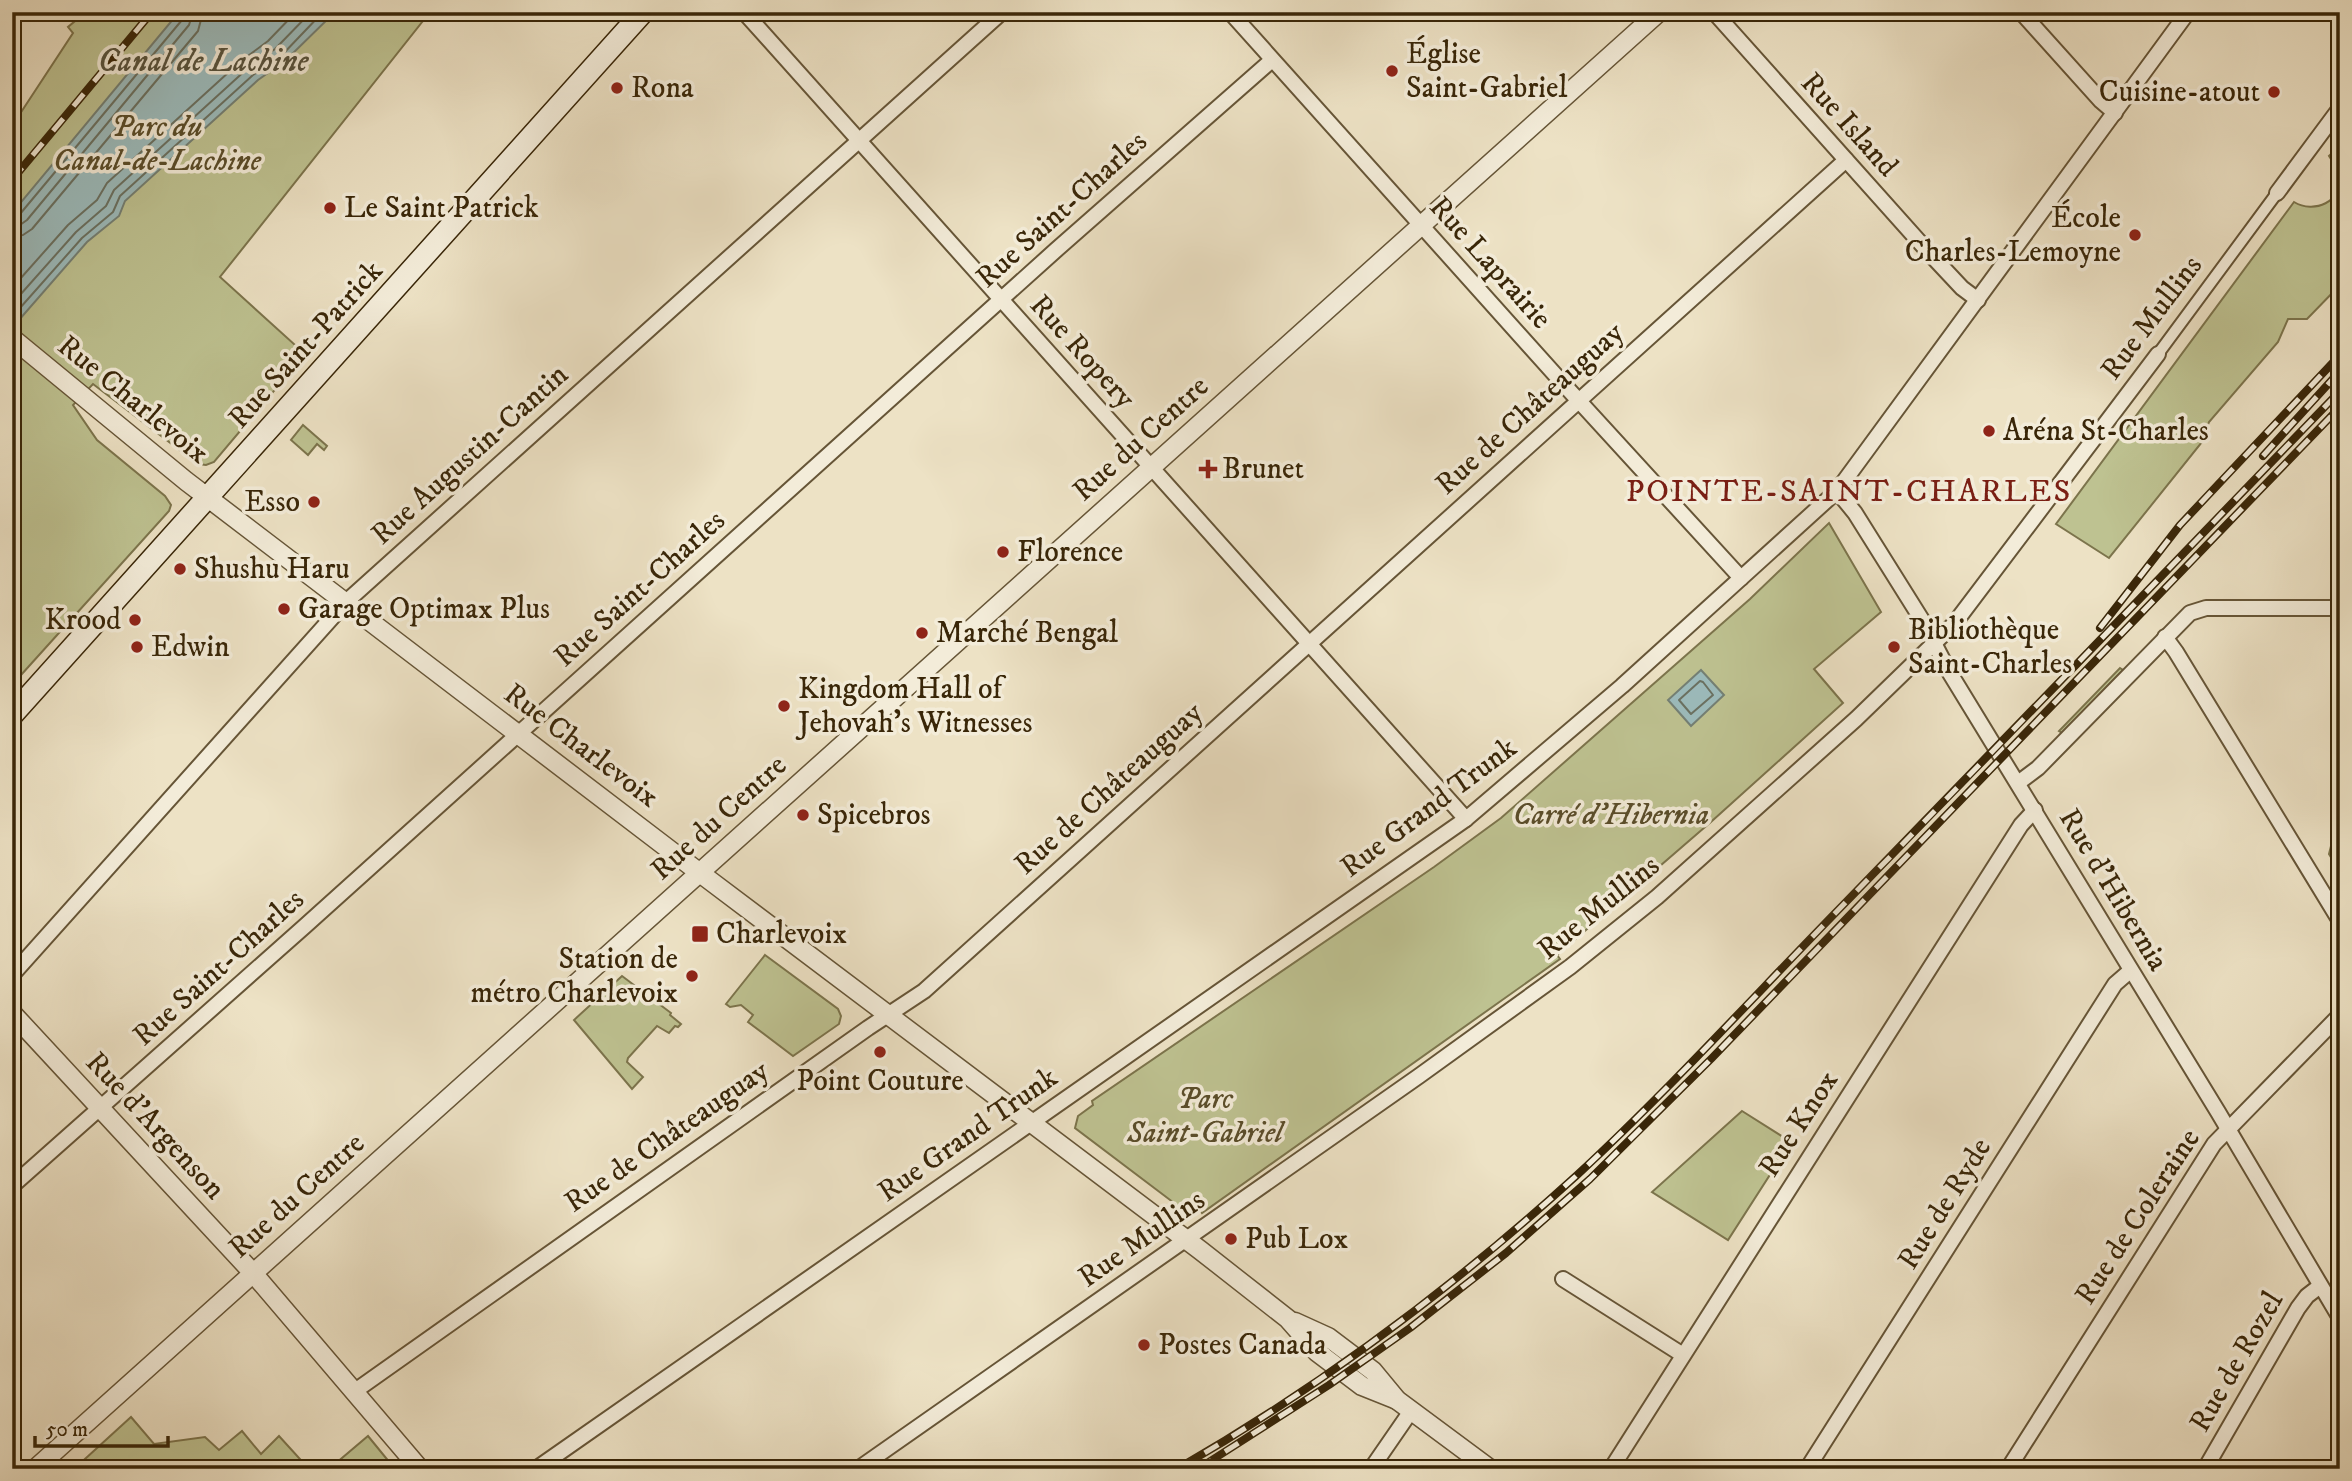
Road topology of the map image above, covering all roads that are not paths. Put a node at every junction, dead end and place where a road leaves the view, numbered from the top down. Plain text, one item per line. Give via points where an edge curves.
1 (643, 12) edge
2 (744, 12) edge
3 (1002, 12) edge
4 (1230, 12) edge
5 (1659, 12) edge
6 (1714, 12) edge
7 (2021, 12) edge
8 (2188, 12) edge
9 (1272, 60) junction
10 (2340, 108) edge
11 (2115, 113) junction
12 (858, 141) junction
13 (1846, 160) junction
14 (2277, 193) joint
15 (1421, 226) junction
16 (1001, 300) junction
17 (1978, 300) junction
18 (12, 338) edge
19 (2158, 354) joint
20 (1578, 401) junction
21 (1151, 468) junction
22 (1837, 491) junction
23 (208, 496) junction
24 (1741, 578) junction
25 (346, 602) junction
26 (2340, 608) edge
27 (2165, 637) junction
28 (1309, 643) junction
29 (1934, 644) junction
30 (12, 715) edge
31 (518, 733) junction
32 (2018, 783) junction
33 (2035, 810) junction
34 (1466, 820) junction
35 (700, 873) junction
36 (2340, 921) edge
37 (2130, 971) junction
38 (12, 975) edge
39 (12, 1013) edge
40 (889, 1015) junction
41 (2340, 1015) edge
42 (100, 1108) junction
43 (1031, 1123) junction
44 (2228, 1130) junction
45 (12, 1186) edge
46 (1186, 1240) junction
47 (253, 1273) junction
48 (1563, 1279) dead end
49 (2320, 1286) junction
50 (2340, 1318) edge
51 (1683, 1355) junction
52 (355, 1391) junction
53 (1404, 1405) junction
54 (35, 1469) edge
55 (420, 1469) edge
56 (536, 1469) edge
57 (858, 1469) edge
58 (1371, 1469) edge
59 (1490, 1469) edge
60 (1611, 1469) edge
61 (1807, 1469) edge
62 (2008, 1469) edge
63 (2205, 1469) edge

1 - 23 main road, Rue Saint-Patrick
2 - 12 street, Rue Ropery
3 - 12 street, Rue Augustin-Cantin
4 - 9 street, Rue Laprairie
5 - 15 street, Rue du Centre
6 - 13 street, Rue Island
7 - 11 street
8 - 11 street, Rue Grand Trunk
9 - 15 street, Rue Laprairie
9 - 16 street, Rue Saint-Charles
10 - 14 street, Rue Mullins
11 - 17 street, Rue Grand Trunk
12 - 16 street, Rue Ropery
12 - 25 street, Rue Augustin-Cantin
13 - 17 street, Rue Island via 1956,282
13 - 20 street, Rue de Châteauguay
14 - 19 street, Rue Mullins
15 - 20 street, Rue Laprairie
15 - 21 street, Rue du Centre
16 - 21 street, Rue Ropery
16 - 31 street, Rue Saint-Charles
17 - 22 street, Rue Grand Trunk
18 - 23 street, Rue Charlevoix
19 - 29 street, Rue Mullins via 2004,561
20 - 24 street, Rue Laprairie
20 - 28 street, Rue de Châteauguay
21 - 28 street, Rue Ropery
21 - 35 street, Rue du Centre
22 - 24 street, Rue Grand Trunk
22 - 29 street, Rue d'Hibernia via 1856,513
23 - 25 street, Rue Charlevoix
23 - 30 main road, Rue Saint-Patrick
24 - 34 street, Rue Grand Trunk
25 - 31 street, Rue Charlevoix
25 - 38 street, Rue Augustin-Cantin
26 - 27 street via 2202,609 2183,618
27 - 32 street
27 - 36 street
28 - 34 street, Rue Ropery
28 - 40 street, Rue de Châteauguay via 937,980
29 - 32 street, Rue d'Hibernia
29 - 46 street, Rue Mullins via 1846,728 1605,940
31 - 35 street, Rue Charlevoix
31 - 42 street, Rue Saint-Charles
32 - 33 street, Rue d'Hibernia
33 - 37 street, Rue d'Hibernia
33 - 51 street, Rue Knox via 2021,825
34 - 43 street, Rue Grand Trunk
35 - 40 street, Rue Charlevoix
35 - 47 street, Rue du Centre
37 - 44 street, Rue d'Hibernia
37 - 61 street, Rue de Ryde via 2115,984
39 - 42 street, Rue d'Argenson
40 - 43 street, Rue Charlevoix
40 - 52 street, Rue de Châteauguay
41 - 44 street, Rue de Coleraine
42 - 45 street, Rue Saint-Charles
42 - 47 street, Rue d'Argenson
43 - 46 street, Rue Charlevoix
43 - 56 street, Rue Grand Trunk
44 - 49 street, Rue d'Hibernia
44 - 62 street, Rue de Coleraine via 2212,1148
46 - 53 street, Rue Charlevoix via 1288,1319 1328,1337 1373,1371
46 - 57 street, Rue Mullins
47 - 52 street, Rue d'Argenson
47 - 54 street, Rue du Centre
48 - 51 street
49 - 50 street, Rue d'Hibernia
49 - 63 street, Rue de Rozel via 2298,1308
51 - 60 street, Rue Knox
52 - 55 street, Rue d'Argenson
53 - 58 street
53 - 59 street, Rue Charlevoix

